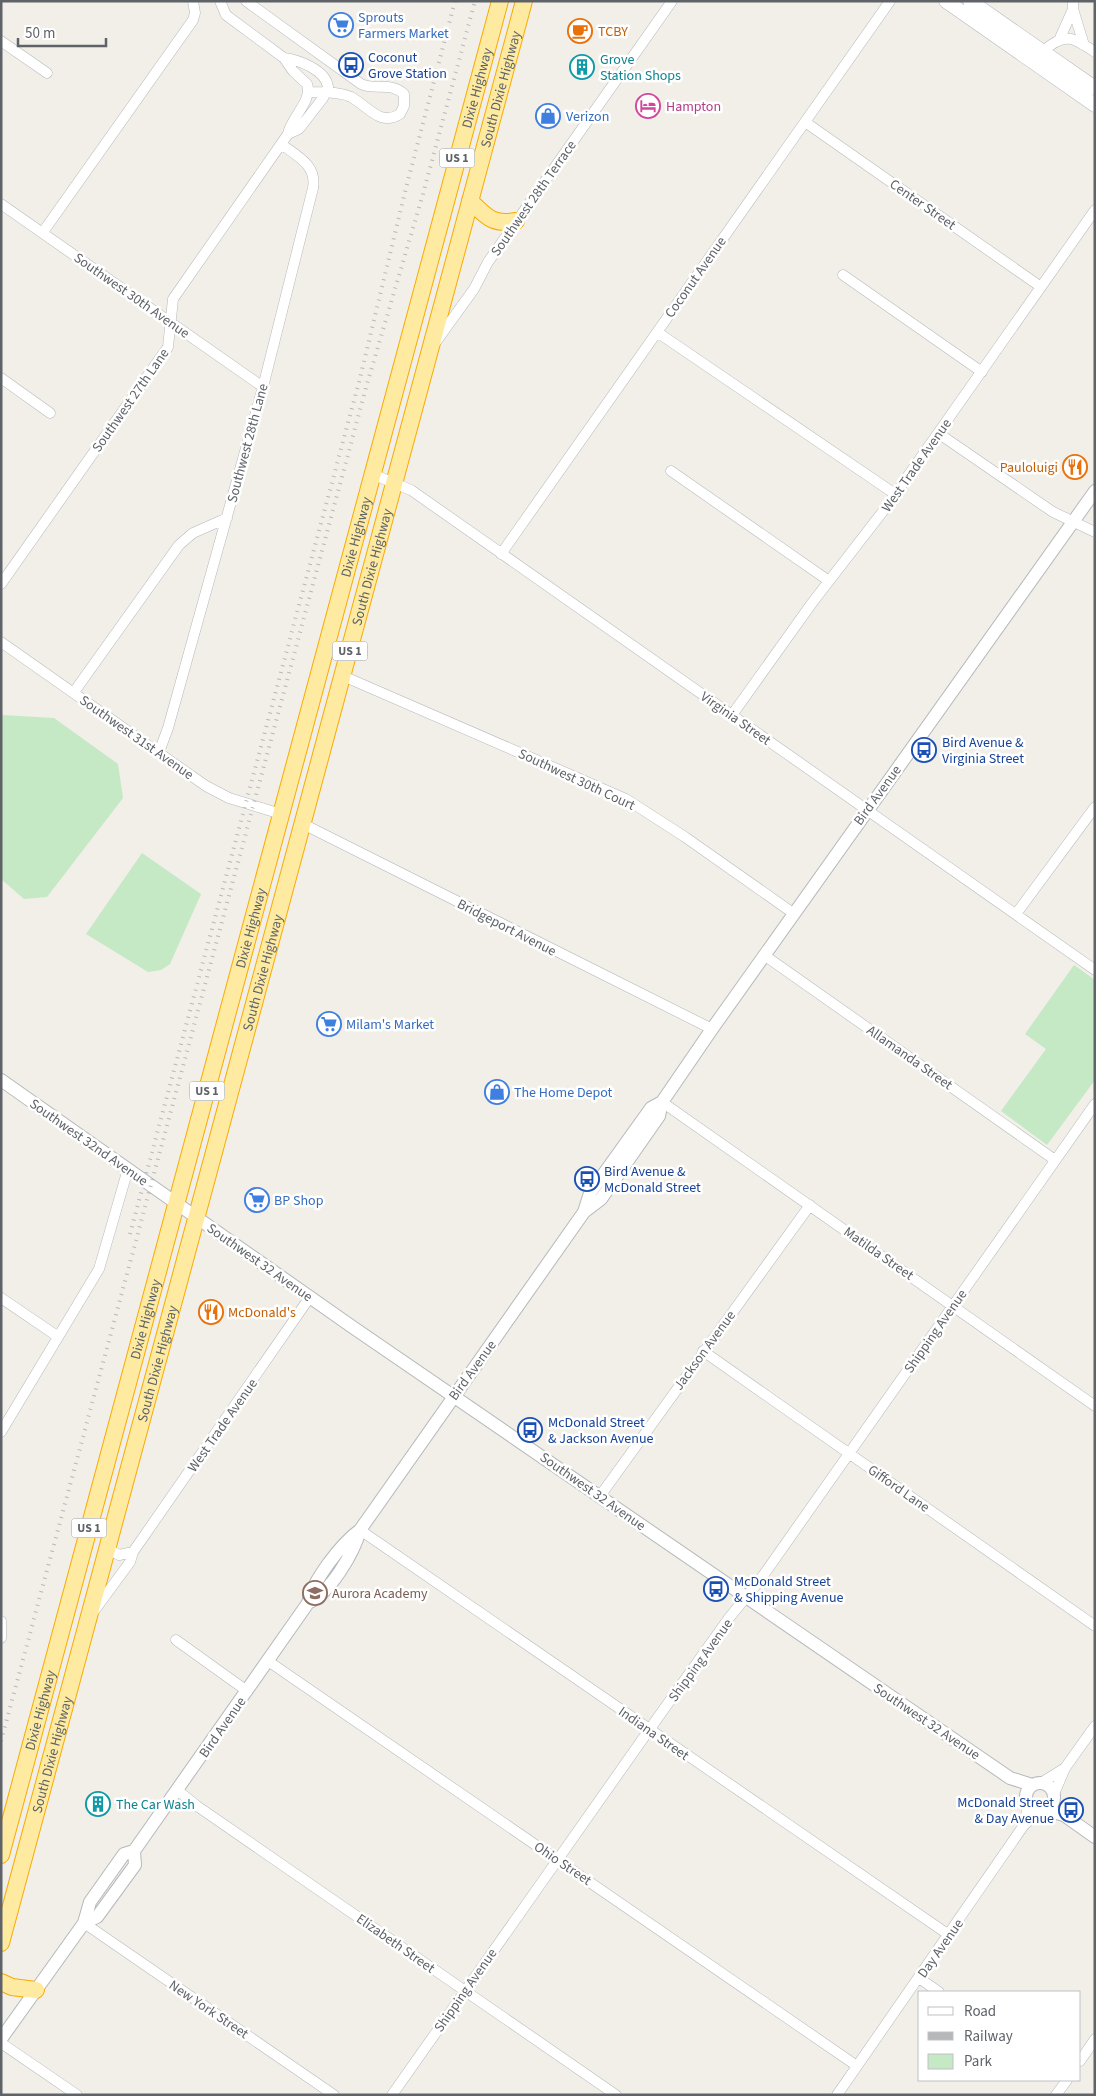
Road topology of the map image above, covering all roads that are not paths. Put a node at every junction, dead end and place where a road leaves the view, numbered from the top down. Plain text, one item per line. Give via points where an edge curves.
1 (220, 1) edge
2 (246, 1) edge
3 (500, 1) edge
4 (524, 1) edge
5 (672, 1) edge
6 (890, 1) edge
7 (946, 1) edge
8 (970, 1) edge
9 (194, 3) edge
10 (1073, 5) edge
11 (1060, 38) junction
12 (1, 41) edge
13 (1084, 45) junction
14 (1043, 51) junction
15 (1095, 52) edge
16 (284, 58) junction
17 (47, 73) dead end
18 (1095, 88) edge
19 (308, 92) junction
20 (326, 93) junction
21 (1095, 105) edge
22 (804, 122) junction
23 (288, 134) junction
24 (280, 144) junction
25 (470, 201) junction
26 (1, 204) edge
27 (1095, 210) edge
28 (516, 221) junction
29 (43, 232) junction
30 (843, 275) dead end
31 (1040, 287) junction
32 (171, 322) junction
33 (657, 332) junction
34 (431, 348) junction
35 (982, 372) junction
36 (1, 378) edge
37 (263, 387) junction
38 (50, 413) dead end
39 (938, 433) junction
40 (671, 471) dead end
41 (372, 474) junction
42 (395, 482) junction
43 (1095, 490) edge
44 (895, 494) junction
45 (227, 518) junction
46 (1072, 522) junction
47 (1095, 532) edge
48 (502, 554) junction
49 (828, 581) junction
50 (1, 584) edge
51 (1, 642) edge
52 (343, 676) junction
53 (74, 692) junction
54 (732, 715) junction
55 (159, 752) junction
56 (1095, 807) edge
57 (867, 810) junction
58 (281, 814) junction
59 (303, 824) junction
60 (793, 913) junction
61 (1016, 914) junction
62 (764, 954) junction
63 (1095, 970) edge
64 (712, 1029) junction
65 (1, 1080) edge
66 (662, 1102) junction
67 (1095, 1104) edge
68 (1055, 1160) junction
69 (128, 1169) junction
70 (177, 1204) junction
71 (810, 1205) junction
72 (196, 1218) junction
73 (310, 1297) junction
74 (1, 1298) edge
75 (953, 1306) junction
76 (57, 1336) junction
77 (703, 1351) junction
78 (454, 1395) junction
79 (1095, 1406) edge
80 (1, 1432) edge
81 (849, 1453) junction
82 (600, 1496) junction
83 (360, 1530) junction
84 (108, 1549) junction
85 (133, 1552) junction
86 (746, 1597) junction
87 (89, 1617) junction
88 (1, 1621) edge
89 (1095, 1626) edge
90 (1, 1638) edge
91 (176, 1640) dead end
92 (268, 1661) junction
93 (247, 1691) junction
94 (1095, 1726) edge
95 (650, 1730) junction
96 (1065, 1768) junction
97 (1010, 1778) junction
98 (1037, 1784) junction
99 (178, 1790) junction
100 (1054, 1796) junction
101 (1027, 1801) junction
102 (1043, 1811) junction
103 (1064, 1816) junction
104 (1024, 1825) junction
105 (1095, 1837) edge
106 (1, 1855) edge
107 (557, 1859) junction
108 (84, 1922) junction
109 (949, 1935) junction
110 (1, 1943) edge
111 (919, 1978) junction
112 (1, 1982) edge
113 (36, 1990) junction
114 (465, 1991) junction
115 (937, 1991) edge
116 (1095, 2039) edge
117 (1, 2041) edge
118 (1081, 2060) edge
119 (857, 2066) junction
120 (1065, 2081) edge
121 (77, 2095) edge
122 (334, 2095) edge
123 (392, 2095) edge
124 (616, 2095) edge
125 (837, 2095) edge
126 (1056, 2095) edge

1 - 16 street via 231,19
2 - 20 street via 361,84 370,88 390,85 404,94 405,100 400,114 387,119 351,97
3 - 41 highway, Dixie Highway / US 1
4 - 25 highway, South Dixie Highway / US 1
5 - 28 street, Southwest 28th Terrace
6 - 22 street, Coconut Avenue
7 - 21 main road
8 - 14 main road
9 - 29 street via 193,20
10 - 11 street
10 - 13 street
11 - 13 street via 1069,38
11 - 14 street
12 - 17 street
13 - 15 street
14 - 18 main road
16 - 19 street via 304,80
16 - 20 street via 300,60 320,75 327,81
19 - 20 street
19 - 23 street, Southwest 27th Lane
20 - 23 street, Southwest 27th Lane via 299,129
22 - 31 street, Center Street
22 - 33 street, Coconut Avenue
23 - 24 street, Southwest 27th Lane
24 - 32 street, Southwest 27th Lane via 173,299
24 - 37 street, Southwest 28th Lane via 308,165 314,175 314,184
25 - 28 highway via 490,220
25 - 34 highway, South Dixie Highway / US 1
26 - 29 street, Southwest 30th Avenue
27 - 31 street, West Trade Avenue
28 - 34 street, Southwest 28th Terrace via 467,299
29 - 32 street, Southwest 30th Avenue
30 - 35 street
31 - 35 street, West Trade Avenue
32 - 37 street, Southwest 30th Avenue
32 - 50 street, Southwest 27th Lane via 168,347
33 - 44 street
33 - 48 street, Coconut Avenue
34 - 42 highway, South Dixie Highway / US 1
35 - 39 street, West Trade Avenue
36 - 38 street
37 - 45 street, Southwest 28th Lane
39 - 44 street, West Trade Avenue
39 - 46 street
40 - 49 street
41 - 42 street, Virginia Street
41 - 58 highway, Dixie Highway / US 1
42 - 48 street, Virginia Street
42 - 52 highway, South Dixie Highway / US 1
43 - 46 street, Bird Avenue
44 - 49 street, West Trade Avenue
45 - 53 street via 193,533 179,545
45 - 55 street, Southwest 28th Lane
46 - 47 street
46 - 57 street, Bird Avenue
48 - 54 street, Virginia Street
49 - 54 street, West Trade Avenue
51 - 53 street, Southwest 31st Avenue
52 - 59 highway, South Dixie Highway / US 1
52 - 60 street, Southwest 30th Court via 626,799
53 - 55 street, Southwest 31st Avenue
54 - 57 street, Virginia Street
55 - 58 street, Southwest 31st Avenue via 223,795
56 - 61 street
57 - 60 street, Bird Avenue
57 - 61 street, Virginia Street
58 - 70 highway, Dixie Highway / US 1
59 - 64 street, Bridgeport Avenue
59 - 72 highway, South Dixie Highway / US 1
60 - 62 street, Bird Avenue
61 - 63 street, Virginia Street
62 - 64 street, Bird Avenue
62 - 68 street, Allamanda Street
64 - 66 street, Bird Avenue
65 - 69 street, Southwest 32nd Avenue
66 - 71 street, Matilda Street
66 - 78 street, Bird Avenue via 651,1108 590,1193 584,1212
67 - 68 street, Shipping Avenue
68 - 75 street, Shipping Avenue
69 - 70 street, Southwest 32nd Avenue
69 - 76 street via 99,1269
70 - 72 street, Southwest 32 Avenue
70 - 106 highway, Dixie Highway / US 1
71 - 75 street, Matilda Street
71 - 77 street, Jackson Avenue
72 - 73 street, Southwest 32 Avenue
72 - 84 highway, South Dixie Highway / US 1
73 - 78 street, Southwest 32 Avenue
73 - 85 street, West Trade Avenue
74 - 76 street
75 - 79 street, Matilda Street
75 - 81 street, Shipping Avenue
76 - 80 street
77 - 81 street, Gifford Lane
77 - 82 street, Jackson Avenue
78 - 82 street, Southwest 32 Avenue
78 - 83 street, Bird Avenue
81 - 86 street, Shipping Avenue
81 - 89 street, Gifford Lane
82 - 86 street, Southwest 32 Avenue
83 - 92 street, Bird Avenue via 347,1540 310,1592 308,1603
83 - 95 street, Indiana Street
84 - 85 street via 119,1554
84 - 87 highway, South Dixie Highway / US 1
85 - 87 street, West Trade Avenue via 130,1562
86 - 95 street, Shipping Avenue
86 - 97 street, Southwest 32 Avenue
87 - 110 highway, South Dixie Highway / US 1
88 - 90 street
91 - 93 street
92 - 93 street, Bird Avenue
92 - 107 street, Ohio Street
93 - 99 street, Bird Avenue
94 - 96 street
95 - 107 street, Shipping Avenue
95 - 109 street, Indiana Street
96 - 98 street
96 - 100 street
97 - 98 street, Southwest 32 Avenue
97 - 101 street, Southwest 32 Avenue
98 - 100 street via 1048,1785
98 - 101 street via 1028,1788
99 - 108 street, Bird Avenue via 134,1851 124,1854 119,1861 90,1902
99 - 114 street, Elizabeth Street
100 - 102 street via 1051,1805
100 - 103 street
101 - 102 street via 1033,1810
101 - 104 street, Day Avenue
102 - 103 street
102 - 104 street, Day Avenue
103 - 105 street
104 - 109 street, Day Avenue
107 - 114 street, Shipping Avenue
107 - 119 street, Ohio Street
108 - 113 street, Bird Avenue
108 - 122 street, New York Street
109 - 111 street, Day Avenue
111 - 115 street
111 - 119 street, Day Avenue
112 - 113 highway
113 - 117 street, Bird Avenue
114 - 123 street, Shipping Avenue
114 - 124 street, Elizabeth Street
116 - 118 street
117 - 121 street
119 - 125 street, Day Avenue
120 - 126 street

